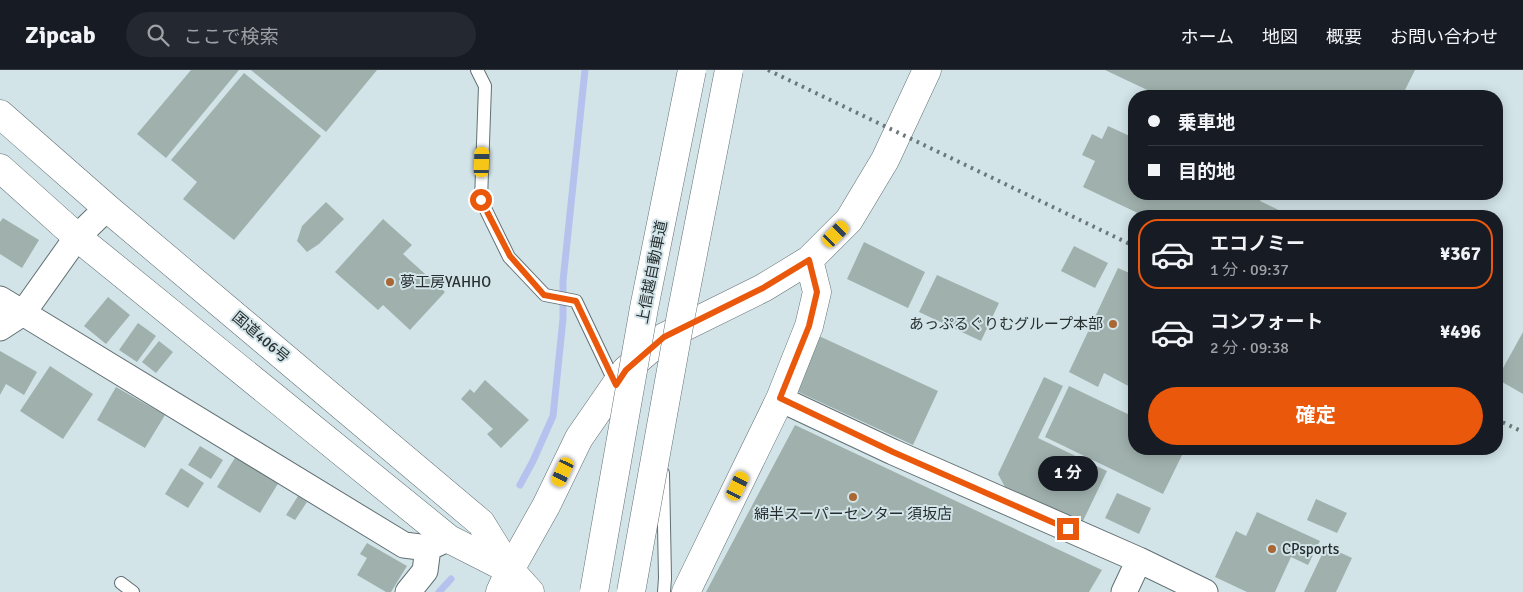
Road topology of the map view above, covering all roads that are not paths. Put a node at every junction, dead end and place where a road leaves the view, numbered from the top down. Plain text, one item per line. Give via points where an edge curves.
1 (477, 70) edge
2 (692, 70) edge
3 (729, 70) edge
4 (927, 70) edge
5 (0, 114) edge
6 (0, 168) edge
7 (108, 208) junction
8 (77, 237) junction
9 (809, 260) junction
10 (0, 299) edge
11 (24, 313) junction
12 (0, 328) edge
13 (616, 385) junction
14 (780, 398) junction
15 (663, 418) junction
16 (438, 544) junction
17 (1139, 560) junction
18 (505, 581) edge
19 (121, 583) dead end
20 (133, 592) edge
21 (408, 592) edge
22 (530, 592) edge
23 (594, 592) edge
24 (631, 592) edge
25 (664, 592) edge
26 (686, 592) edge
27 (1124, 592) edge
28 (1206, 592) edge

1 - 13 lane via 484,86 481,200 510,256 544,295 576,301
2 - 23 main road, 上信越自動車道, bridge via 644,308
3 - 15 main road, bridge
4 - 9 main road via 885,160 849,220
5 - 7 main road, 国道406号
6 - 8 main road, 国道406号
7 - 8 street
7 - 18 main road, 国道406号 via 482,523
8 - 11 street
8 - 16 main road, 国道406号
9 - 13 main road via 763,288 664,337 626,370
9 - 14 main road via 817,292 809,326
10 - 11 street
11 - 12 street
11 - 16 street via 404,545
13 - 18 main road via 579,438
14 - 17 street via 893,452
14 - 26 main road
15 - 24 main road, bridge
15 - 25 lane, bridge
16 - 18 main road, 国道406号
16 - 21 street via 426,571
17 - 27 street
17 - 28 street
18 - 22 main road, 国道406号
19 - 20 lane

